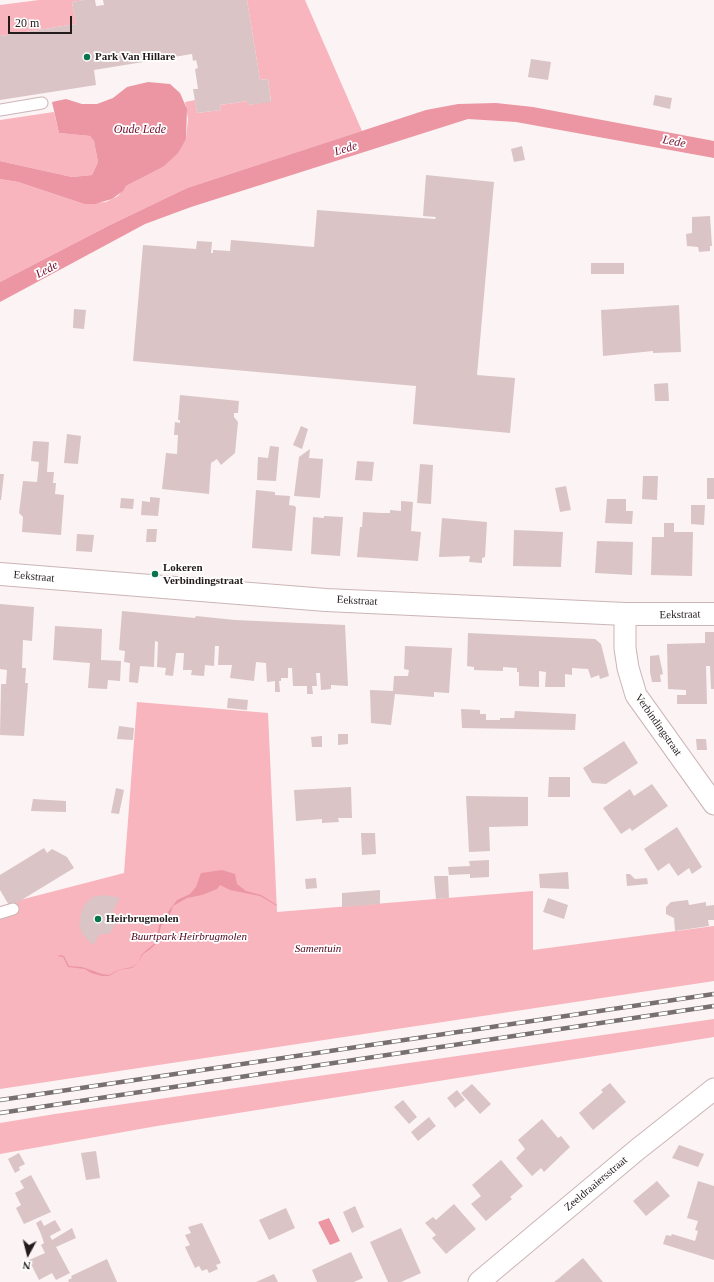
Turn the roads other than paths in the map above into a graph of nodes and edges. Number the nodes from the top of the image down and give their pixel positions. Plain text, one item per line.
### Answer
1 (42, 103) dead end
2 (0, 110) edge
3 (0, 574) edge
4 (625, 614) junction
5 (714, 614) edge
6 (714, 804) edge
7 (13, 909) dead end
8 (0, 914) edge
9 (714, 1089) edge
10 (479, 1282) edge

1 - 2 lane
3 - 4 street, Eekstraat
4 - 5 street, Eekstraat
4 - 6 street, Verbindingstraat
7 - 8 lane
9 - 10 street, Zeeldraaiersstraat

